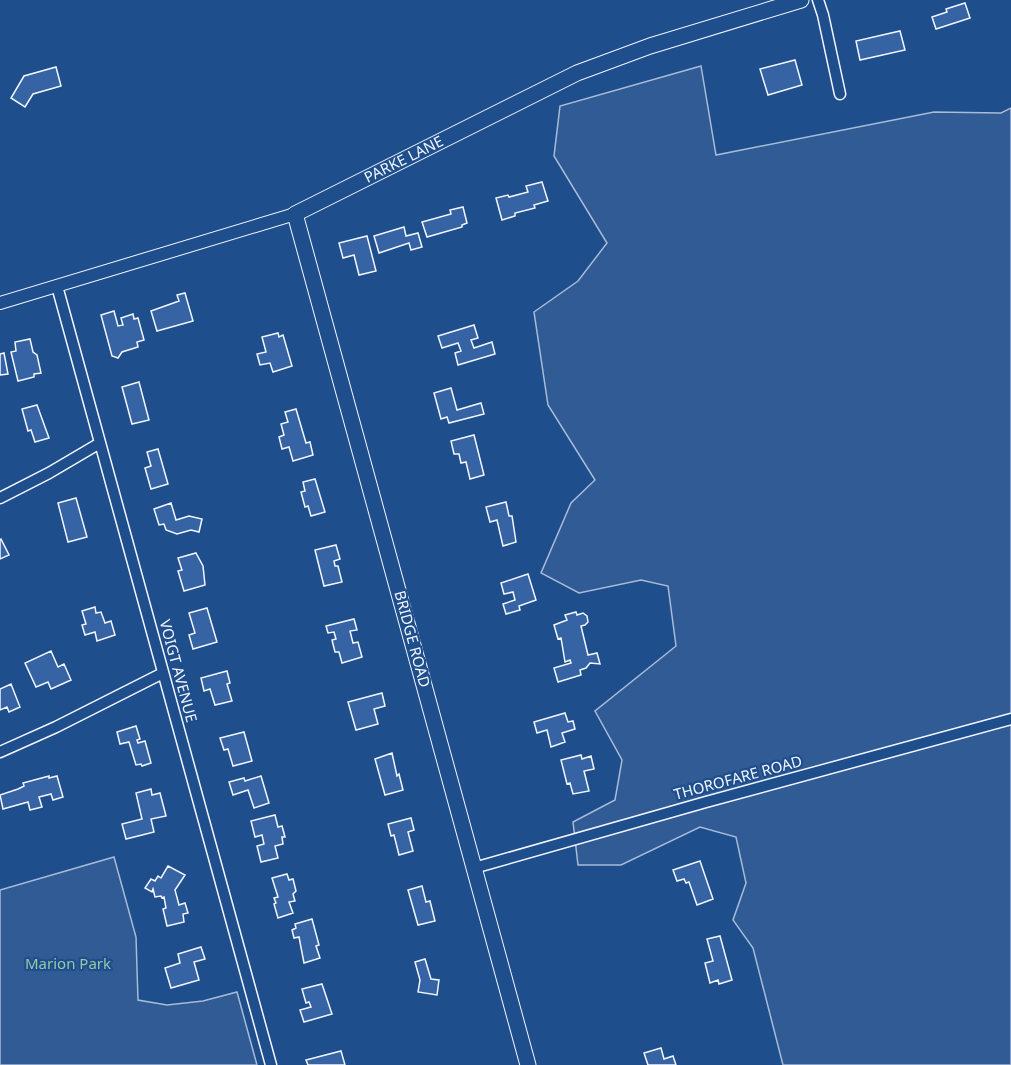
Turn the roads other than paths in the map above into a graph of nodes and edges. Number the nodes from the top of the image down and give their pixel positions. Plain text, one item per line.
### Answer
1 (801, 0) edge
2 (818, 0) edge
3 (840, 94) dead end
4 (295, 214) junction
5 (57, 286) junction
6 (0, 303) edge
7 (100, 443) junction
8 (0, 498) edge
9 (163, 673) junction
10 (1011, 719) edge
11 (0, 752) edge
12 (474, 868) junction
13 (271, 1065) edge
14 (528, 1065) edge

1 - 4 main road, PARKE LANE
2 - 3 street
4 - 5 street, PARKE LANE
4 - 12 main road, BRIDGE ROAD
5 - 6 street, PARKE LANE
5 - 7 street, VOIGT AVENUE
7 - 8 street
7 - 9 street, VOIGT AVENUE
9 - 11 street
9 - 13 street, VOIGT AVENUE
10 - 12 street, THOROFARE ROAD
12 - 14 main road, BRIDGE ROAD

